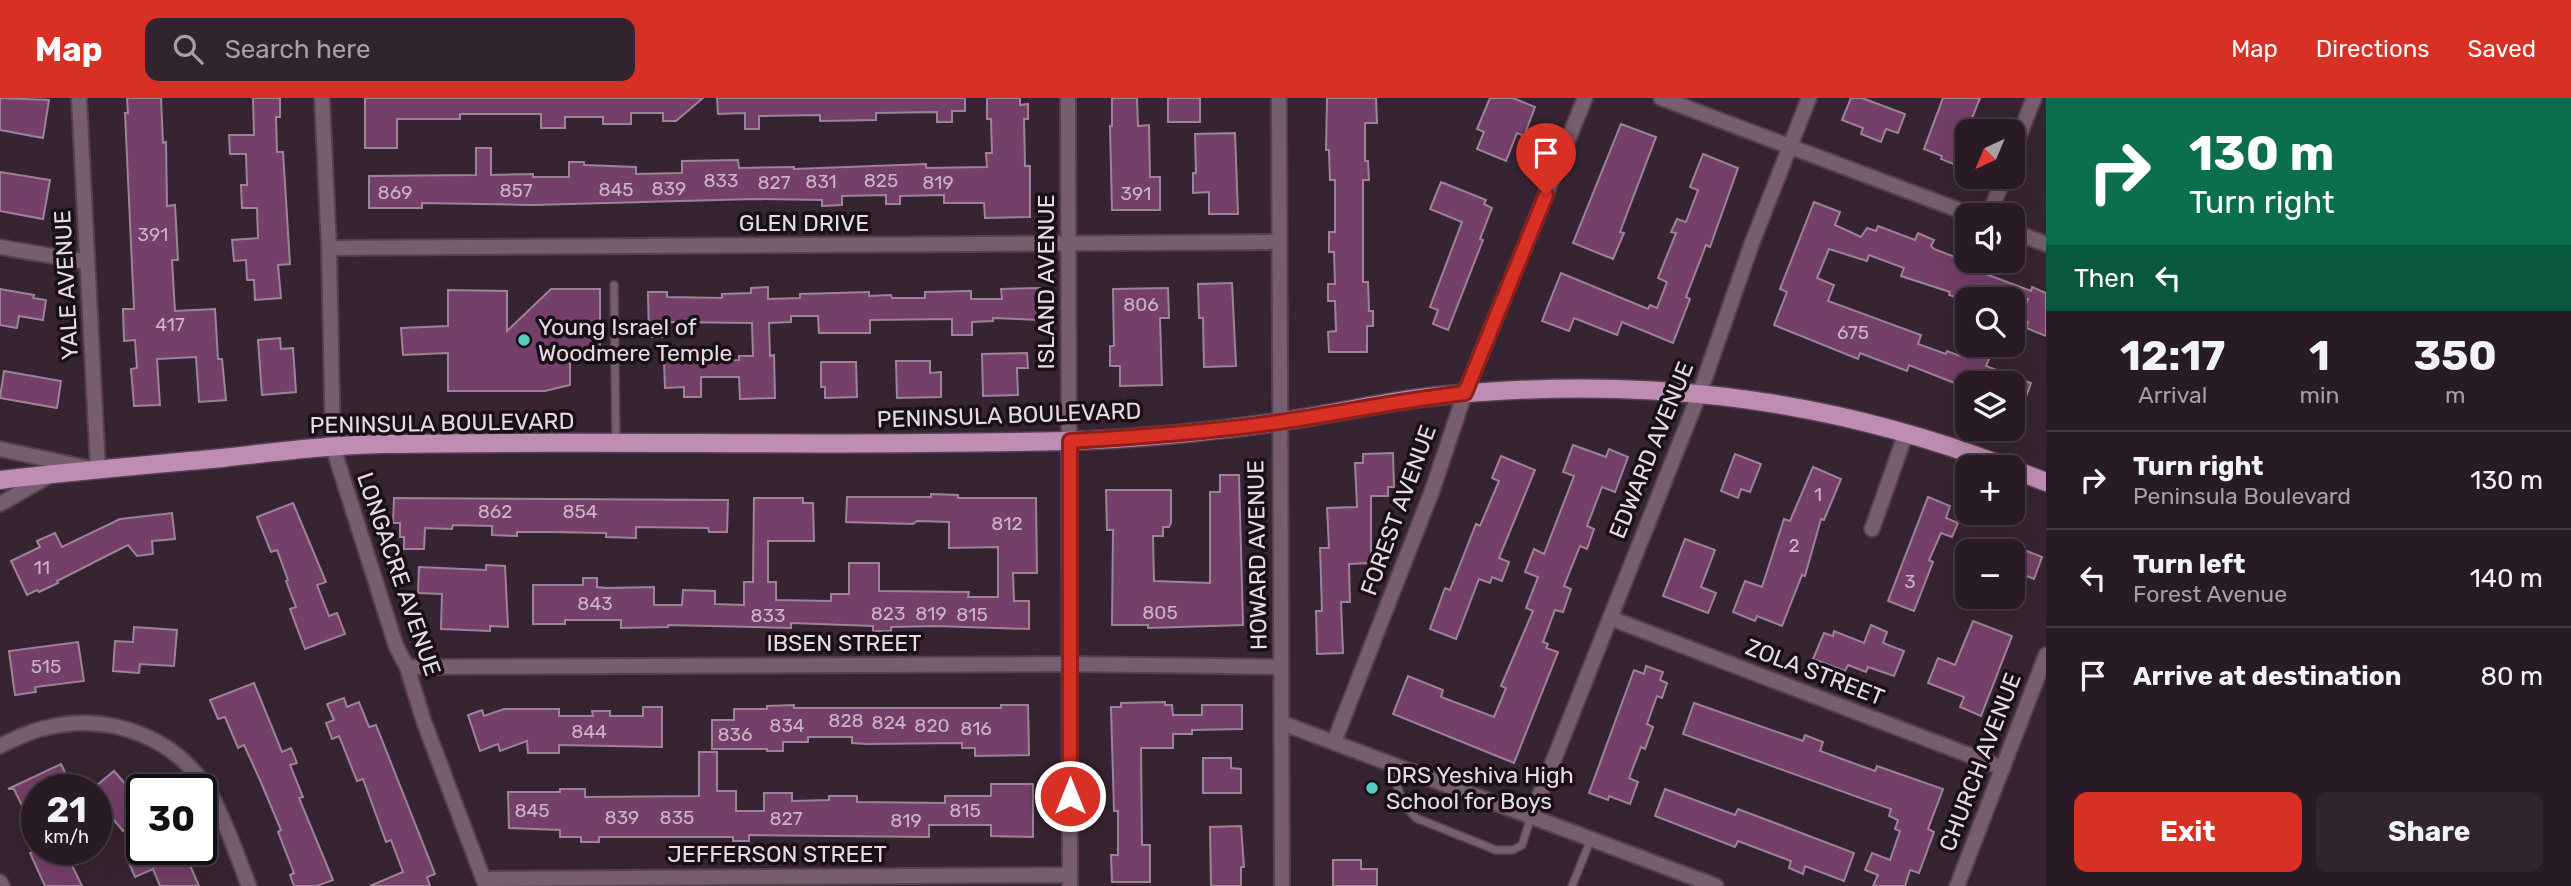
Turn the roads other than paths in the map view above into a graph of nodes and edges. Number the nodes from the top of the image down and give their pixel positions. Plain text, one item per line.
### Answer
1 (79, 98) edge
2 (322, 98) edge
3 (1068, 98) edge
4 (1279, 98) edge
5 (1585, 98) edge
6 (1661, 98) edge
7 (1809, 98) edge
8 (2034, 98) edge
9 (2025, 121) edge
10 (1791, 146) junction
11 (1955, 209) edge
12 (2025, 236) edge
13 (1279, 242) junction
14 (1069, 244) junction
15 (2046, 244) edge
16 (0, 247) edge
17 (329, 248) junction
18 (87, 262) junction
19 (614, 285) dead end
20 (1465, 393) junction
21 (1700, 393) junction
22 (1279, 422) junction
23 (1906, 433) junction
24 (1070, 441) junction
25 (616, 444) junction
26 (333, 447) junction
27 (0, 449) edge
28 (1976, 455) edge
29 (98, 470) junction
30 (52, 474) junction
31 (2025, 474) edge
32 (0, 480) edge
33 (2046, 482) edge
34 (0, 504) edge
35 (1872, 529) dead end
36 (1610, 618) junction
37 (2046, 655) edge
38 (1071, 664) junction
39 (407, 667) junction
40 (1282, 667) junction
41 (1282, 723) junction
42 (1334, 742) junction
43 (0, 746) edge
44 (1389, 763) junction
45 (2003, 768) junction
46 (1531, 817) junction
47 (1591, 839) junction
48 (1070, 881) edge
49 (485, 882) edge
50 (249, 886) edge
51 (1282, 886) edge
52 (1572, 886) edge
53 (1716, 886) edge
54 (1958, 886) edge

1 - 18 street, YALE AVENUE
2 - 17 street, LONGACRE AVENUE
3 - 14 street, ISLAND AVENUE
4 - 13 street, HOWARD AVENUE
5 - 20 street, FOREST AVENUE
6 - 10 street
7 - 10 street, EDWARD AVENUE
8 - 9 street
10 - 11 street
10 - 21 street, EDWARD AVENUE
12 - 15 street
13 - 14 street, GLEN DRIVE
13 - 22 street, HOWARD AVENUE
14 - 17 street, GLEN DRIVE
14 - 24 street, ISLAND AVENUE
16 - 18 street
17 - 26 street, LONGACRE AVENUE
18 - 29 street, YALE AVENUE
19 - 25 lane
20 - 21 main road, PENINSULA BOULEVARD
20 - 22 main road, PENINSULA BOULEVARD
20 - 42 street, FOREST AVENUE
21 - 23 main road, PENINSULA BOULEVARD
21 - 36 street, EDWARD AVENUE
22 - 24 main road, PENINSULA BOULEVARD
22 - 40 street, HOWARD AVENUE
23 - 28 main road, PENINSULA BOULEVARD
23 - 35 street
24 - 25 main road, PENINSULA BOULEVARD
24 - 38 street, ISLAND AVENUE
25 - 26 main road, PENINSULA BOULEVARD
26 - 29 main road, PENINSULA BOULEVARD
26 - 39 street, LONGACRE AVENUE
27 - 29 street
29 - 30 main road, PENINSULA BOULEVARD
30 - 32 main road, PENINSULA BOULEVARD
30 - 34 street
31 - 33 main road
36 - 45 street, ZOLA STREET
36 - 46 street, EDWARD AVENUE
37 - 45 street, CHURCH AVENUE
38 - 39 street, IBSEN STREET
38 - 40 street, IBSEN STREET
38 - 48 street, ISLAND AVENUE
39 - 49 street, LONGACRE AVENUE
40 - 41 street, HOWARD AVENUE
41 - 42 street
41 - 51 street, HOWARD AVENUE
42 - 44 street
43 - 50 street
44 - 46 street
44 - 46 lane
45 - 54 street, CHURCH AVENUE
46 - 47 street
47 - 52 lane
47 - 53 street
48 - 49 street, JEFFERSON STREET

